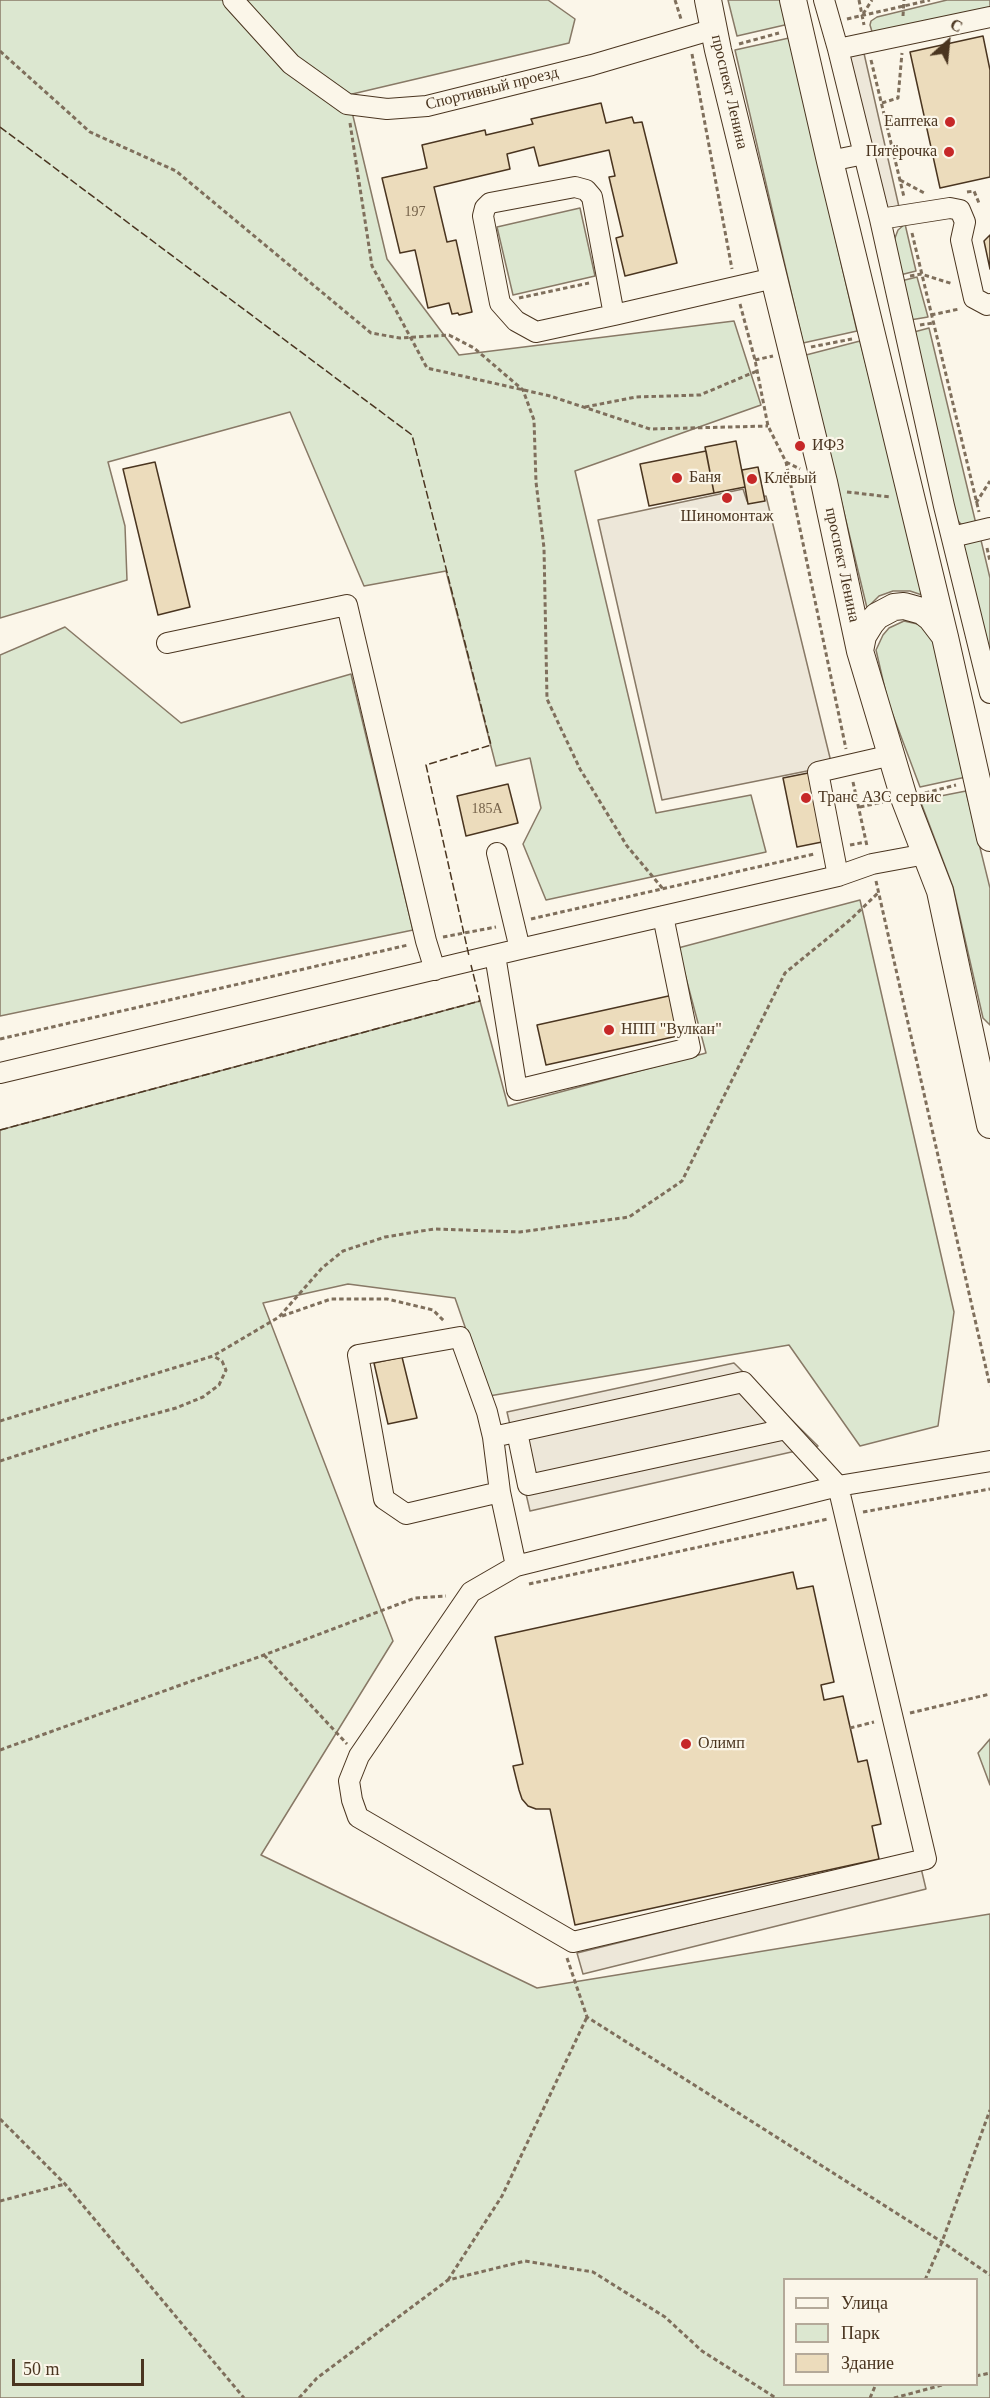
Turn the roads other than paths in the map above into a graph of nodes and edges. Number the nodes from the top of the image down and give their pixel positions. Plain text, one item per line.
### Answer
1 (233, 0) edge
2 (708, 0) edge
3 (793, 0) edge
4 (824, 0) edge
5 (990, 17) edge
6 (714, 29) junction
7 (838, 49) junction
8 (864, 154) junction
9 (830, 161) junction
10 (880, 219) junction
11 (774, 278) junction
12 (978, 296) edge
13 (614, 315) junction
14 (986, 529) edge
15 (952, 537) junction
16 (945, 637) junction
17 (167, 643) dead end
18 (860, 651) junction
19 (990, 693) edge
20 (892, 755) junction
21 (990, 838) edge
22 (498, 853) dead end
23 (926, 854) junction
24 (838, 876) junction
25 (663, 916) junction
26 (520, 949) junction
27 (495, 955) junction
28 (435, 970) junction
29 (968, 1027) junction
30 (990, 1042) edge
31 (0, 1073) edge
32 (990, 1125) edge
33 (786, 1429) junction
34 (517, 1432) junction
35 (493, 1437) junction
36 (990, 1461) edge
37 (838, 1486) junction
38 (500, 1492) junction
39 (518, 1576) junction

1 - 6 street, Спортивный проезд
2 - 6 main road, проспект Ленина
3 - 9 main road
4 - 7 street
5 - 7 street
6 - 11 main road, проспект Ленина
7 - 8 street
8 - 9 street
8 - 10 street
9 - 16 main road
10 - 12 street
10 - 15 street
11 - 13 street
11 - 18 main road, проспект Ленина
13 - 13 street
14 - 15 street
15 - 19 street
16 - 18 main road
16 - 21 main road
17 - 28 street
18 - 20 main road, проспект Ленина
20 - 23 main road, проспект Ленина
20 - 24 street
22 - 26 street
23 - 24 street
23 - 29 main road, проспект Ленина
24 - 25 street
25 - 26 street
25 - 27 street
26 - 27 street
27 - 28 street
28 - 31 street
29 - 30 main road
29 - 32 main road, проспект Ленина
33 - 34 street
33 - 34 street
33 - 37 street
34 - 35 street
35 - 38 street
35 - 38 street
36 - 37 street
37 - 39 street
37 - 39 street
38 - 39 street

